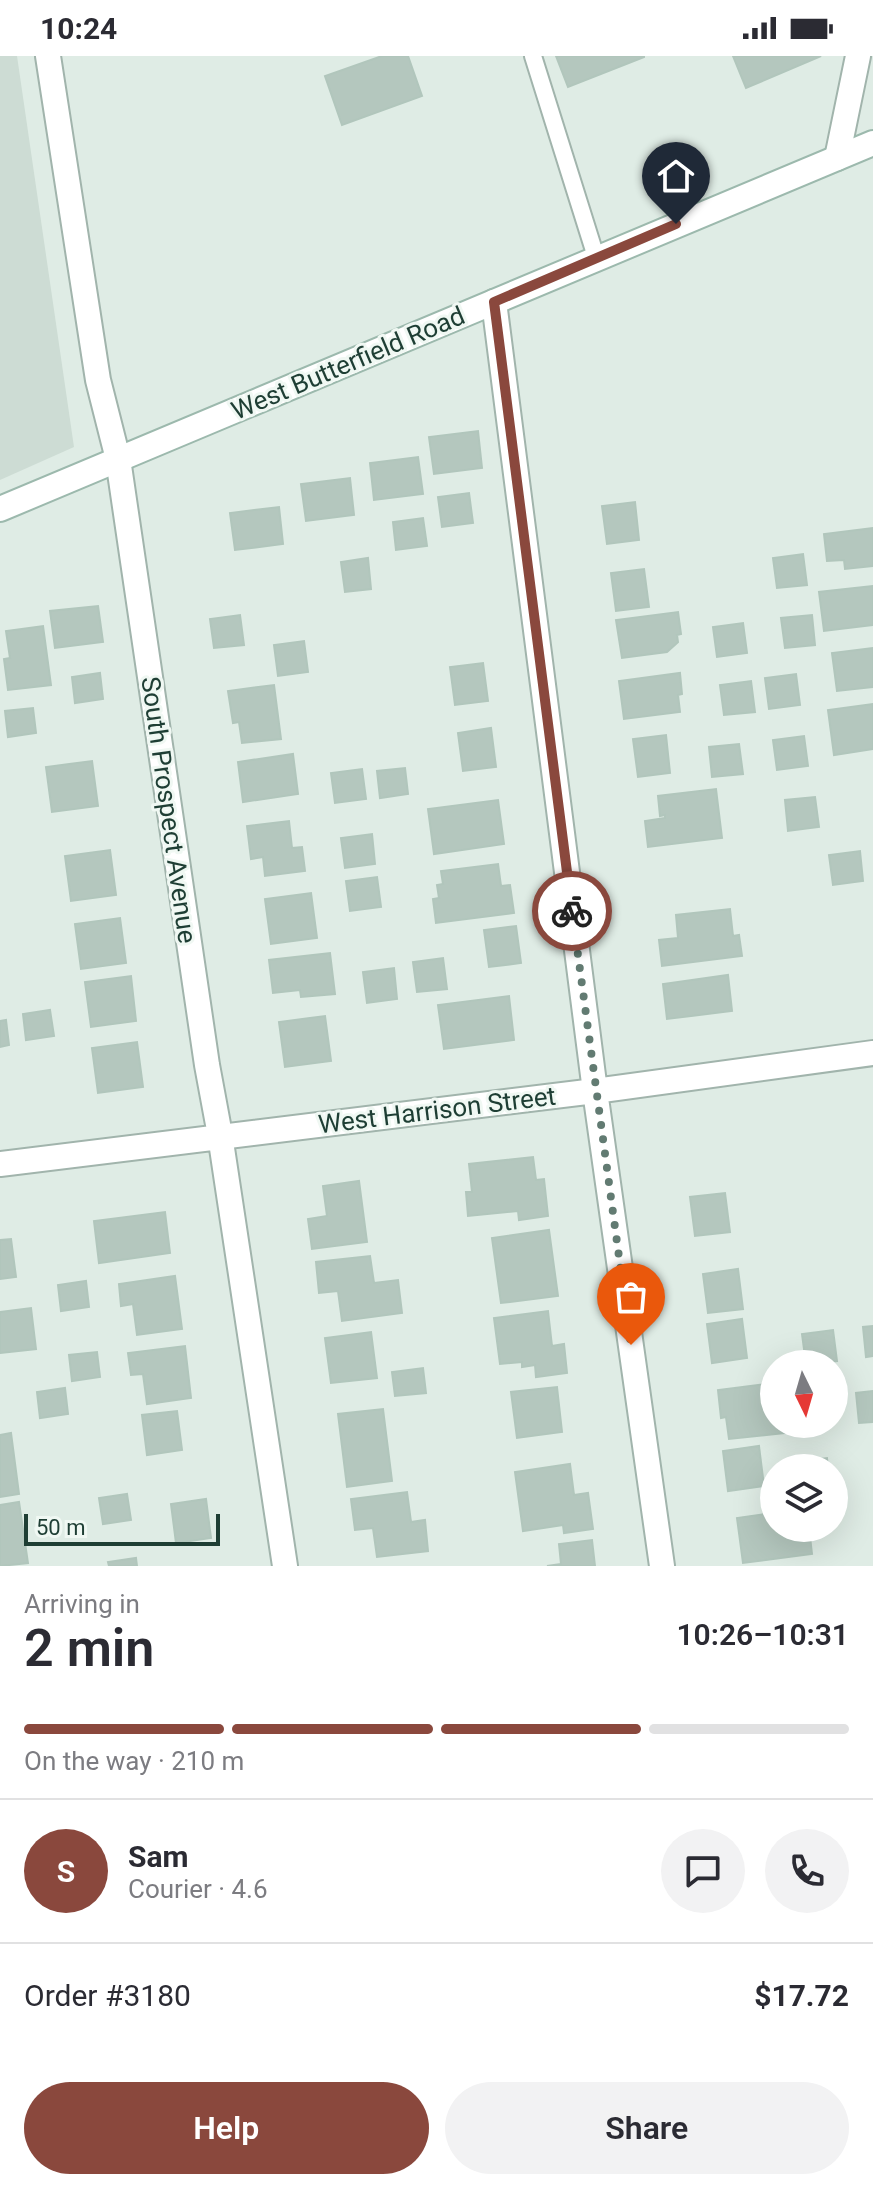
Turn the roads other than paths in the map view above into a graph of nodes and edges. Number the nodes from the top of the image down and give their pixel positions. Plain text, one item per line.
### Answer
1 (48, 56) edge
2 (533, 56) edge
3 (858, 56) edge
4 (873, 143) edge
5 (837, 158) junction
6 (596, 257) junction
7 (494, 302) junction
8 (118, 459) junction
9 (0, 509) edge
10 (873, 1053) edge
11 (595, 1091) junction
12 (220, 1135) junction
13 (0, 1164) edge
14 (285, 1566) edge
15 (662, 1566) edge

1 - 8 street, South Prospect Avenue
2 - 6 lane
3 - 5 street
4 - 5 street, West Butterfield Road
5 - 6 street, West Butterfield Road
6 - 7 street, West Butterfield Road
7 - 8 street, West Butterfield Road
7 - 11 street
8 - 9 street, West Butterfield Road
8 - 12 street, South Prospect Avenue
10 - 11 street, West Harrison Street
11 - 12 street, West Harrison Street
11 - 15 street
12 - 13 street, West Harrison Street
12 - 14 street, South Prospect Avenue

